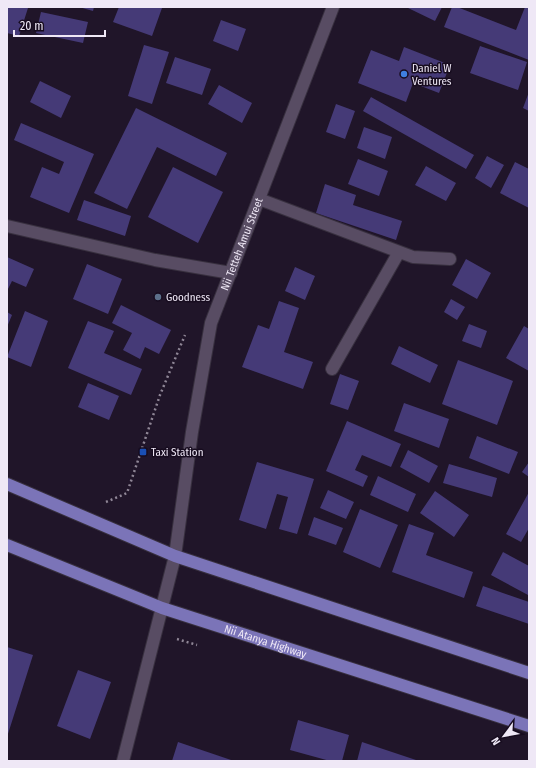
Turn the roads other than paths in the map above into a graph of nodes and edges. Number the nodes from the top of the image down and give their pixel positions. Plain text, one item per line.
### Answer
1 (332, 7) edge
2 (259, 199) junction
3 (7, 226) edge
4 (399, 252) junction
5 (450, 259) dead end
6 (231, 273) junction
7 (332, 369) dead end
8 (7, 484) edge
9 (7, 545) edge
10 (175, 556) junction
11 (162, 608) junction
12 (529, 674) edge
13 (529, 726) edge
14 (123, 761) edge

1 - 2 main road, Nii Tetteh Amui Street
2 - 4 main road
2 - 6 main road, Nii Tetteh Amui Street
3 - 6 main road
4 - 5 main road
4 - 7 main road
6 - 10 main road, Nii Tetteh Amui Street
8 - 10 main road
9 - 11 main road, Nii Atanya Highway
10 - 11 main road, Nii Tetteh Amui Street
10 - 12 main road
11 - 13 main road, Nii Atanya Highway
11 - 14 main road, Nii Tetteh Amui Street

